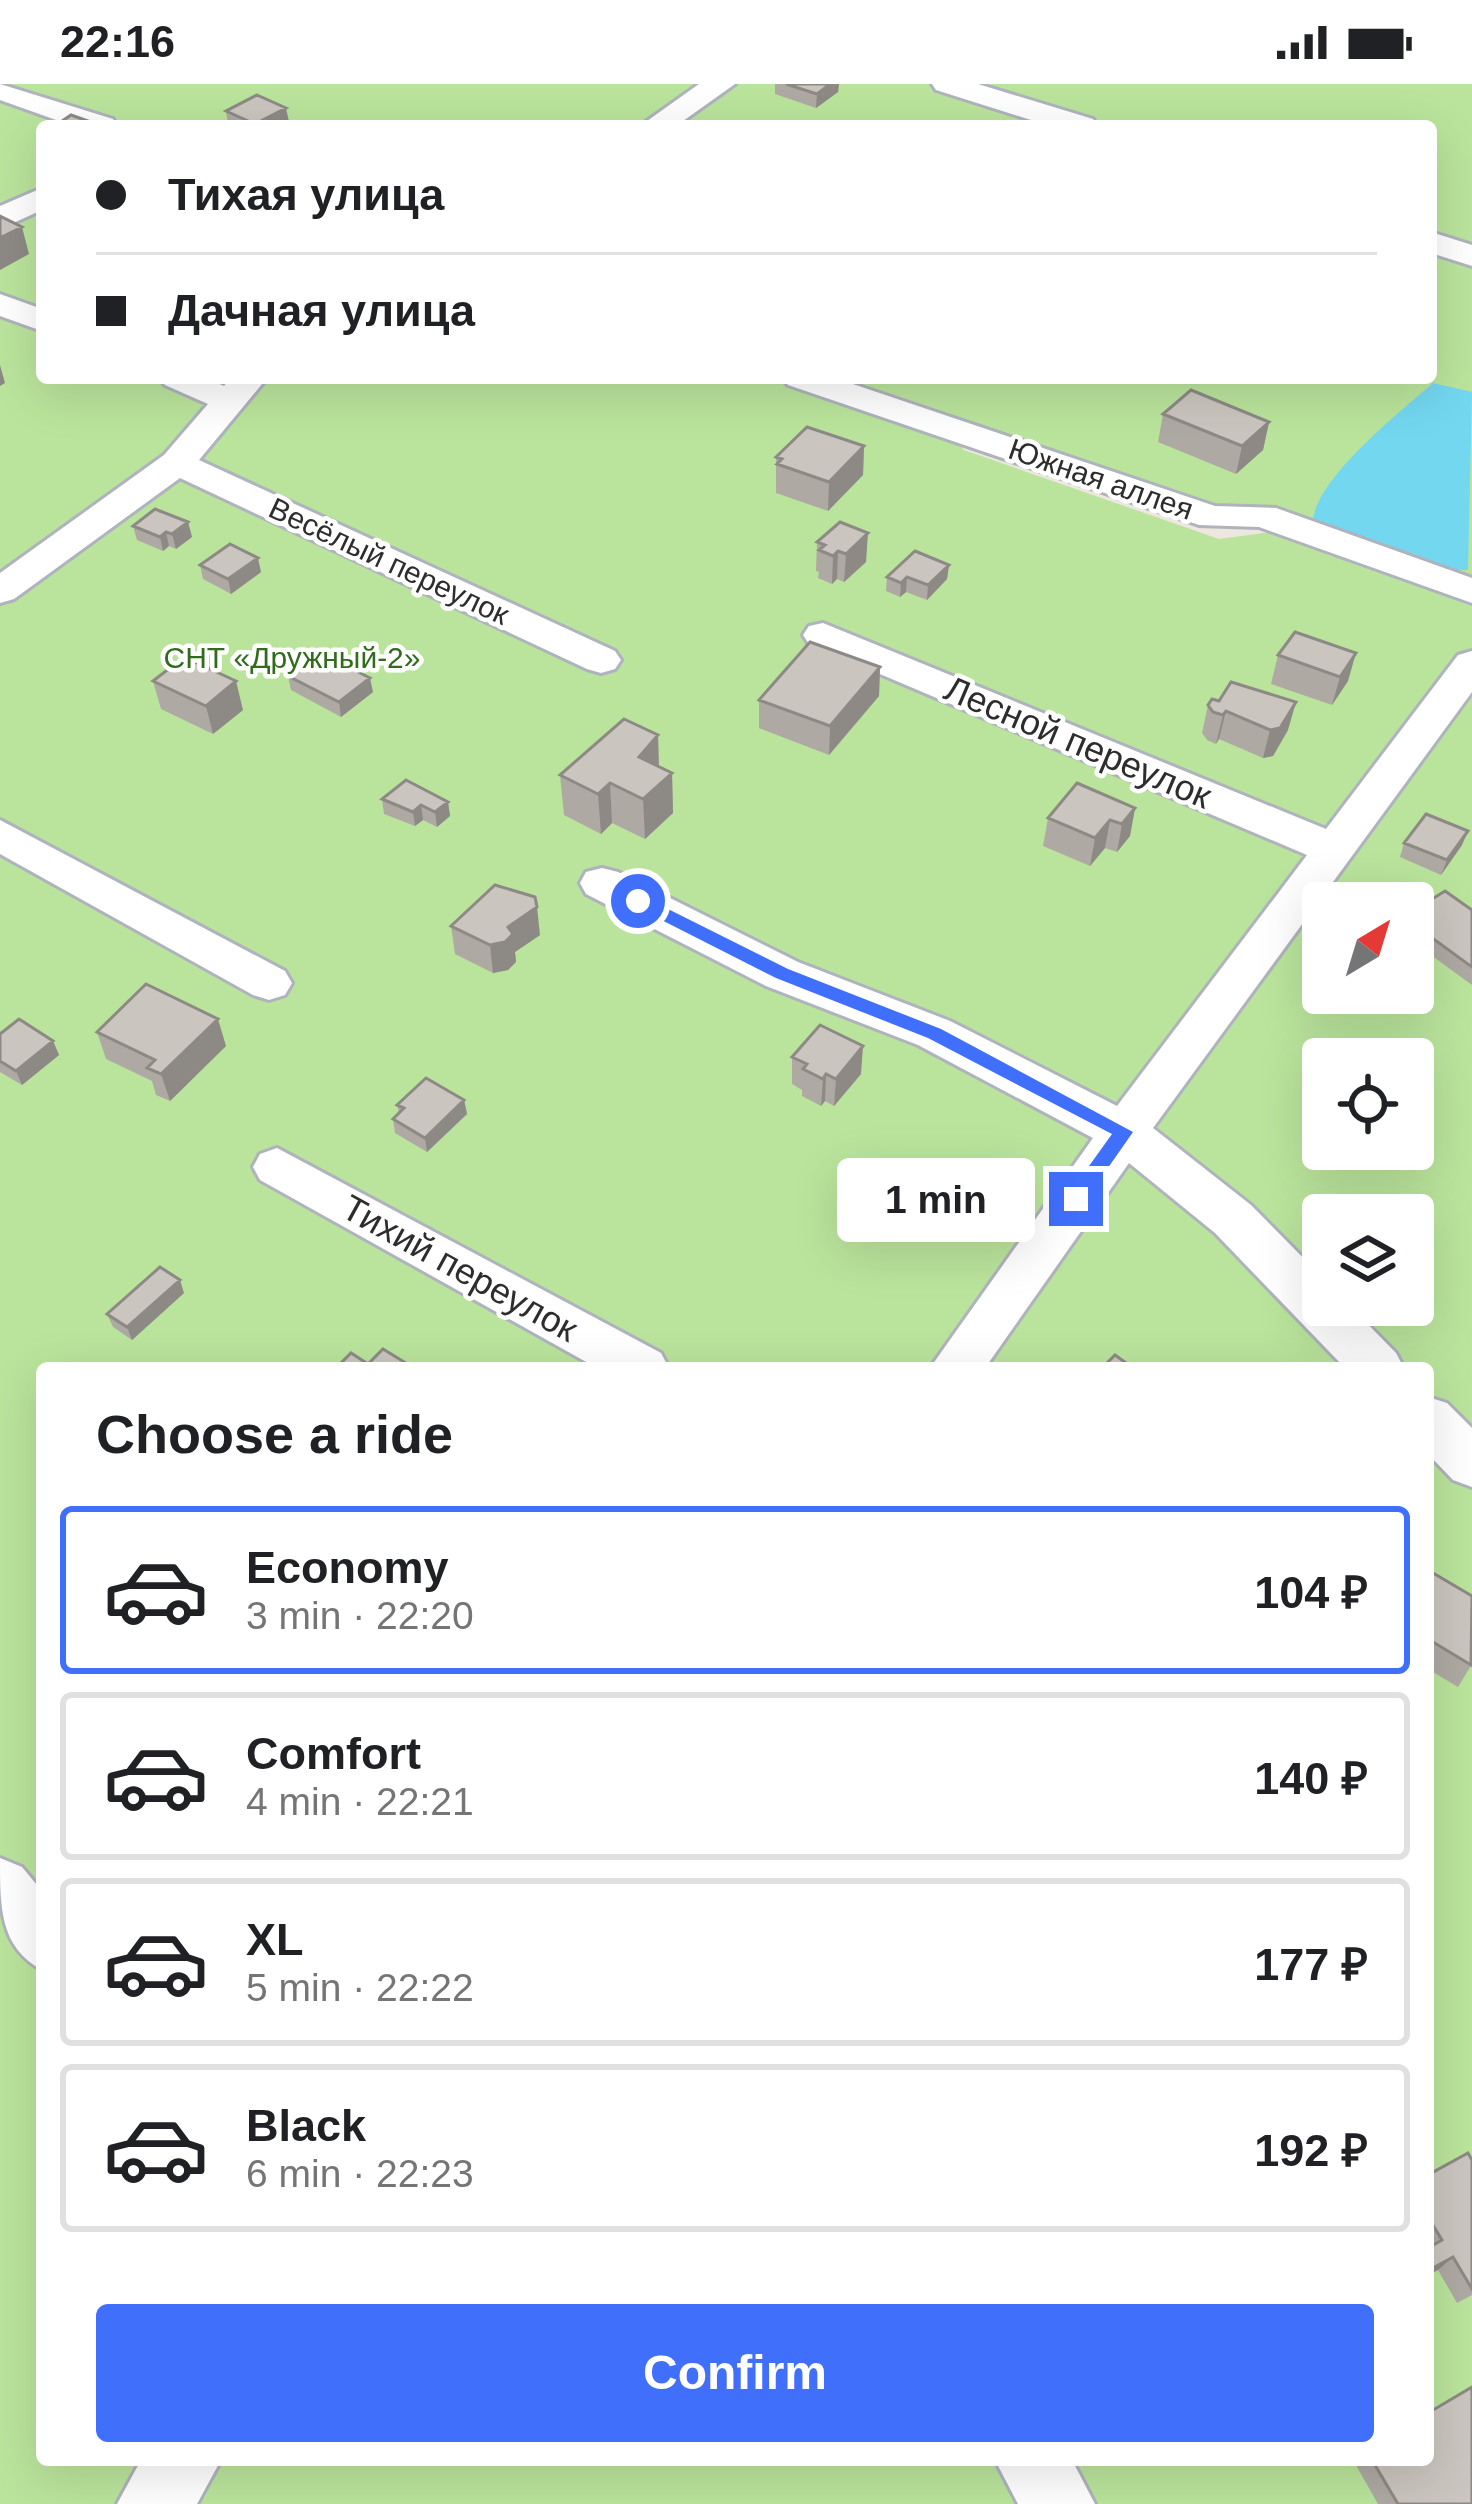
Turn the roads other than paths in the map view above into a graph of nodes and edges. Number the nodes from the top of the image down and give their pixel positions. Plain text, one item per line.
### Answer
1 (720, 84) edge
2 (947, 84) edge
3 (0, 90) edge
4 (85, 120) edge
5 (664, 120) edge
6 (1063, 120) edge
7 (36, 201) edge
8 (0, 219) edge
9 (1437, 244) edge
10 (1472, 256) edge
11 (0, 304) edge
12 (36, 319) edge
13 (818, 384) edge
14 (238, 389) edge
15 (177, 463) junction
16 (0, 591) edge
17 (1472, 591) edge
18 (823, 635) dead end
19 (601, 659) dead end
20 (1472, 666) edge
21 (0, 836) edge
22 (1333, 849) junction
23 (602, 883) dead end
24 (269, 983) dead end
25 (1124, 1132) junction
26 (277, 1167) dead end
27 (632, 1362) edge
28 (960, 1362) edge
29 (1372, 1362) edge
30 (1434, 1425) edge
31 (1472, 1464) edge
32 (0, 1888) edge
33 (36, 1932) edge
34 (181, 2466) edge
35 (1035, 2466) edge
36 (153, 2504) edge
37 (1059, 2504) edge

1 - 5 street
2 - 6 street
3 - 4 street
7 - 8 street
9 - 10 street
11 - 12 street
13 - 17 street, Южная аллея
14 - 15 street
15 - 16 street
15 - 19 street, Весёлый переулок
18 - 22 street, Лесной переулок
20 - 22 street
21 - 24 street
22 - 25 street
23 - 25 street
25 - 28 street
25 - 29 street
26 - 27 street, Тихий переулок
30 - 31 street
32 - 33 street
34 - 36 street
35 - 37 street

